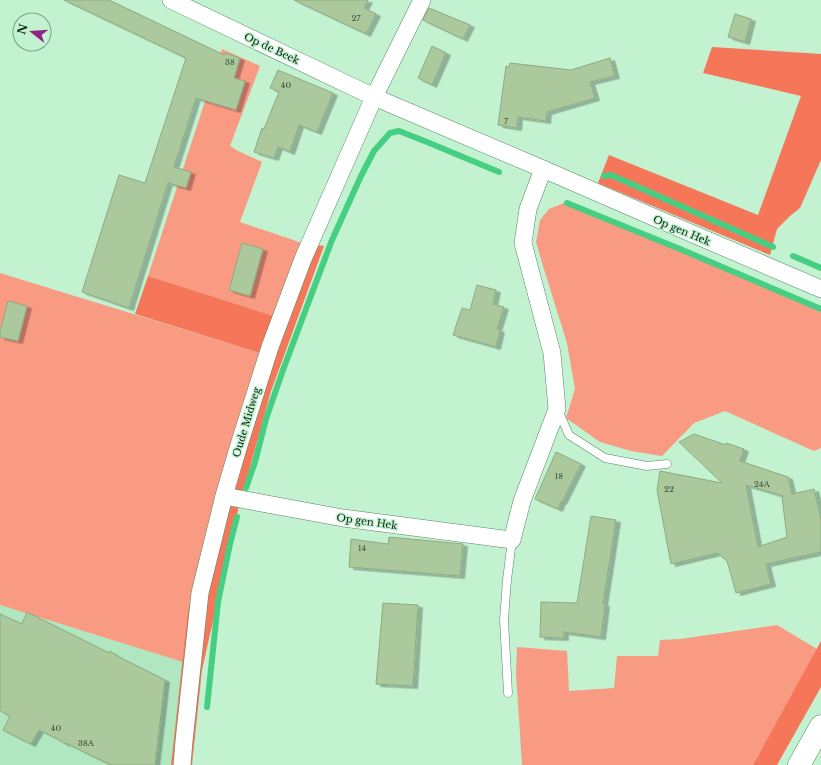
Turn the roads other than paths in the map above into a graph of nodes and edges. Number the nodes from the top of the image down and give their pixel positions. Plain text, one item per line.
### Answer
1 (171, 0) edge
2 (422, 0) edge
3 (374, 97) junction
4 (543, 169) junction
5 (821, 289) edge
6 (558, 409) junction
7 (667, 464) dead end
8 (224, 496) junction
9 (512, 540) junction
10 (508, 693) dead end
11 (821, 726) edge
12 (182, 765) edge
13 (799, 765) edge

1 - 3 street, Op de Beek
2 - 3 street, Oude Midweg
3 - 4 street, Op gen Hek
3 - 8 street, Oude Midweg
4 - 5 street, Op gen Hek
4 - 6 street
6 - 7 lane
6 - 9 street
8 - 9 street, Op gen Hek
8 - 12 street, Oude Midweg
9 - 10 lane
11 - 13 highway

